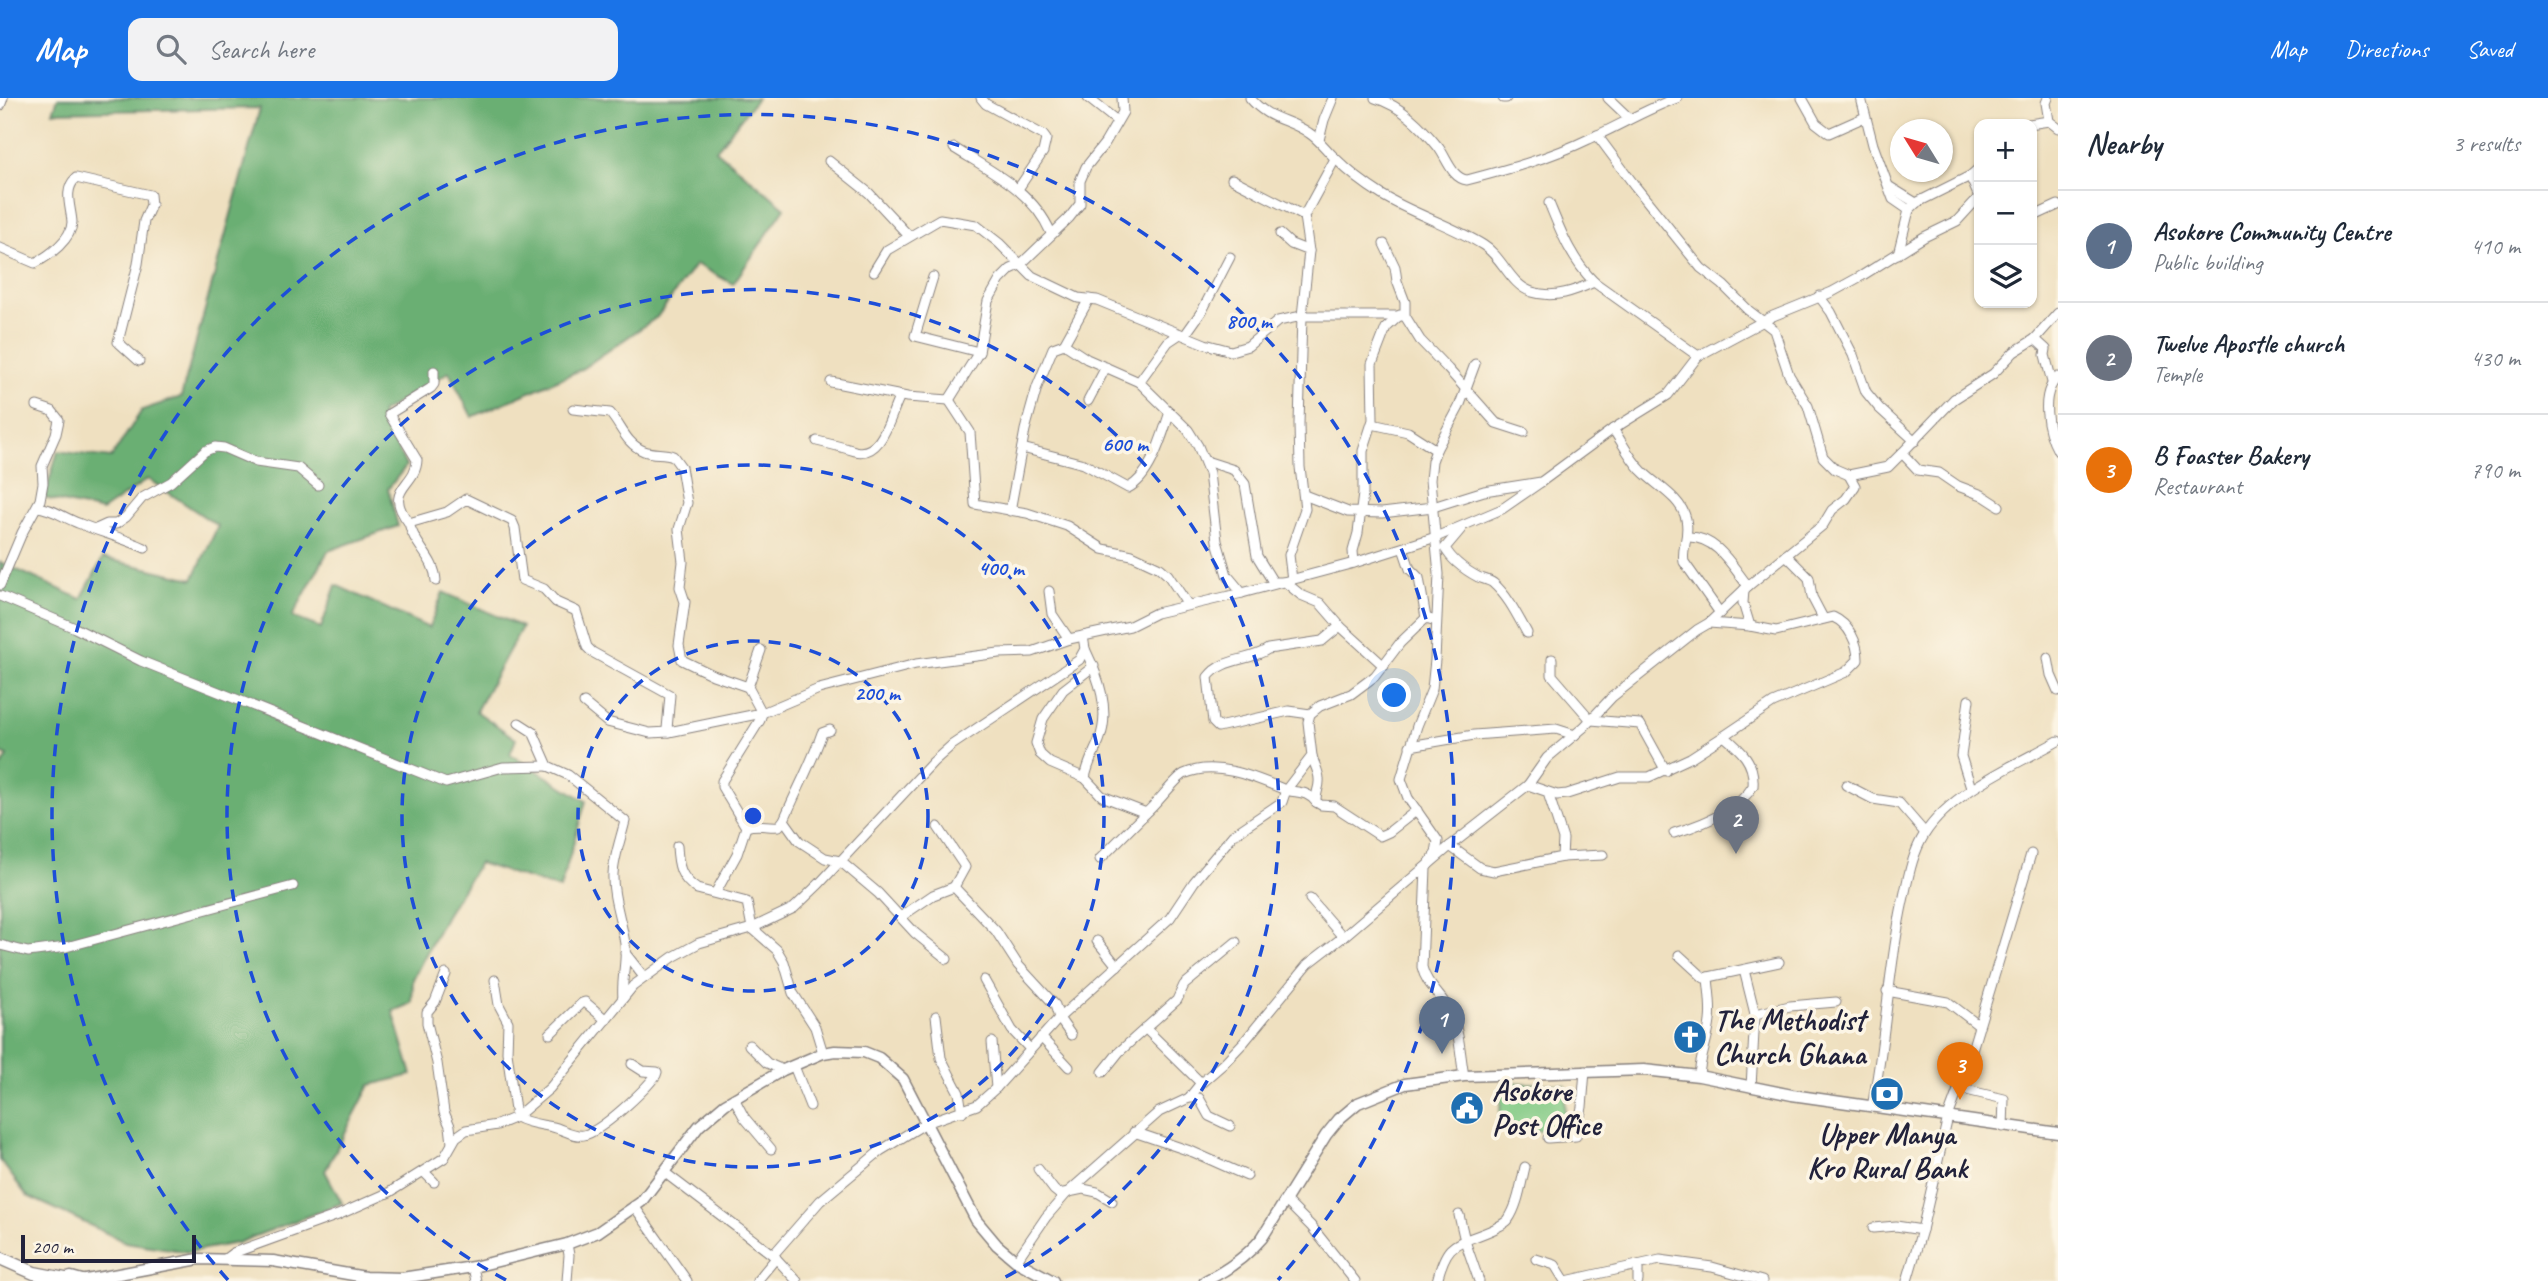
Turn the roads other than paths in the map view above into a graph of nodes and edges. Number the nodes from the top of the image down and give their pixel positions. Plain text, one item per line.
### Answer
1 (3, 98) edge
2 (981, 98) edge
3 (1088, 98) edge
4 (1122, 98) edge
5 (1250, 98) edge
6 (1333, 98) edge
7 (1375, 98) edge
8 (1608, 98) edge
9 (1677, 98) edge
10 (1802, 98) edge
11 (1861, 98) edge
12 (2048, 98) edge
13 (0, 106) edge
14 (1865, 117) junction
15 (1629, 118) junction
16 (1117, 121) junction
17 (2049, 121) junction
18 (2037, 123) edge
19 (2058, 128) edge
20 (1597, 135) junction
21 (1320, 140) junction
22 (954, 148) dead end
23 (1335, 159) junction
24 (829, 161) dead end
25 (1974, 173) edge
26 (1970, 176) junction
27 (1232, 179) dead end
28 (1974, 185) edge
29 (1018, 189) junction
30 (1974, 202) edge
31 (1549, 203) dead end
32 (2058, 205) edge
33 (1913, 206) junction
34 (2037, 215) edge
35 (1304, 216) junction
36 (1051, 233) junction
37 (1280, 234) dead end
38 (909, 236) junction
39 (1384, 244) dead end
40 (0, 248) edge
41 (1309, 251) junction
42 (1898, 254) junction
43 (1230, 257) dead end
44 (1020, 265) junction
45 (874, 271) dead end
46 (933, 277) dead end
47 (1594, 282) junction
48 (1819, 296) junction
49 (1089, 299) junction
50 (2058, 313) edge
51 (1402, 315) junction
52 (1302, 316) junction
53 (1764, 321) junction
54 (1182, 334) junction
55 (2035, 339) junction
56 (1064, 344) junction
57 (979, 352) junction
58 (1698, 356) junction
59 (139, 361) dead end
60 (1475, 364) dead end
61 (1106, 367) junction
62 (433, 371) dead end
63 (2055, 379) edge
64 (831, 382) dead end
65 (1139, 382) junction
66 (1466, 389) junction
67 (900, 396) junction
68 (949, 400) junction
69 (1088, 401) dead end
70 (37, 406) dead end
71 (573, 409) dead end
72 (1170, 412) junction
73 (1372, 424) junction
74 (1613, 429) junction
75 (1524, 432) dead end
76 (817, 441) dead end
77 (1915, 441) junction
78 (1022, 448) junction
79 (1436, 450) junction
80 (2058, 451) edge
81 (1902, 453) junction
82 (1206, 461) junction
83 (1849, 475) junction
84 (1541, 482) junction
85 (318, 485) dead end
86 (1304, 495) junction
87 (1999, 506) dead end
88 (1433, 507) junction
89 (37, 508) junction
90 (1010, 511) junction
91 (1361, 512) junction
92 (409, 523) junction
93 (1465, 525) junction
94 (96, 529) junction
95 (1436, 537) junction
96 (1689, 537) junction
97 (145, 548) dead end
98 (1403, 548) junction
99 (1786, 555) junction
100 (1354, 563) junction
101 (436, 581) dead end
102 (1288, 581) junction
103 (0, 585) edge
104 (1746, 588) junction
105 (1049, 591) dead end
106 (1242, 593) junction
107 (0, 596) edge
108 (1188, 605) junction
109 (1720, 613) junction
110 (1823, 618) junction
111 (1431, 620) junction
112 (1709, 623) junction
113 (1340, 626) junction
114 (1749, 626) junction
115 (1527, 633) dead end
116 (1083, 636) junction
117 (1069, 639) junction
118 (1086, 649) junction
119 (761, 650) dead end
120 (2048, 658) dead end
121 (1552, 659) dead end
122 (1094, 666) junction
123 (1384, 666) junction
124 (748, 687) junction
125 (2058, 691) edge
126 (1969, 700) dead end
127 (584, 704) dead end
128 (761, 713) junction
129 (1310, 713) junction
130 (1591, 719) junction
131 (519, 723) dead end
132 (830, 730) dead end
133 (669, 732) junction
134 (1575, 735) junction
135 (1724, 736) junction
136 (2058, 741) edge
137 (1410, 746) junction
138 (1312, 756) junction
139 (548, 766) junction
140 (1666, 771) junction
141 (1085, 778) junction
142 (1528, 785) junction
143 (1846, 785) dead end
144 (1971, 788) junction
145 (1286, 790) junction
146 (1548, 793) junction
147 (1316, 802) junction
148 (1417, 810) junction
149 (1146, 813) junction
150 (784, 820) junction
151 (746, 827) junction
152 (938, 827) dead end
153 (1674, 833) dead end
154 (1925, 833) junction
155 (677, 846) dead end
156 (1450, 846) junction
157 (2031, 854) dead end
158 (1603, 855) dead end
159 (1562, 857) junction
160 (1100, 859) dead end
161 (840, 861) junction
162 (1426, 868) junction
163 (293, 886) dead end
164 (954, 887) junction
165 (716, 892) junction
166 (1310, 899) dead end
167 (902, 916) junction
168 (752, 928) junction
169 (1343, 937) junction
170 (1097, 941) dead end
171 (1236, 942) dead end
172 (0, 945) edge
173 (625, 953) junction
174 (1679, 955) dead end
175 (947, 959) dead end
176 (1779, 962) dead end
177 (1117, 966) junction
178 (1744, 970) junction
179 (446, 974) dead end
180 (644, 977) junction
181 (1708, 977) junction
182 (495, 980) dead end
183 (984, 980) dead end
184 (1887, 991) junction
185 (623, 998) junction
186 (1836, 1002) dead end
187 (1755, 1014) junction
188 (936, 1016) dead end
189 (1059, 1018) junction
190 (606, 1020) junction
191 (1978, 1025) junction
192 (1146, 1028) junction
193 (550, 1034) dead end
194 (1072, 1035) dead end
195 (1041, 1037) junction
196 (992, 1042) dead end
197 (749, 1045) dead end
198 (1030, 1049) junction
199 (822, 1053) junction
200 (632, 1064) dead end
201 (1069, 1067) dead end
202 (788, 1068) junction
203 (1585, 1071) junction
204 (1103, 1072) dead end
205 (1464, 1076) junction
206 (1699, 1076) junction
207 (1201, 1083) junction
208 (1751, 1087) junction
209 (996, 1088) junction
210 (1958, 1088) junction
211 (734, 1098) junction
212 (1189, 1098) junction
213 (810, 1106) dead end
214 (1872, 1107) junction
215 (962, 1112) junction
216 (516, 1117) junction
217 (1948, 1117) junction
218 (926, 1123) junction
219 (1230, 1126) dead end
220 (2003, 1127) junction
221 (1134, 1132) junction
222 (2058, 1133) edge
223 (1548, 1138) dead end
224 (452, 1143) junction
225 (771, 1149) dead end
226 (1525, 1167) dead end
227 (1038, 1168) dead end
228 (424, 1172) junction
229 (664, 1172) junction
230 (1247, 1176) dead end
231 (433, 1182) dead end
232 (1066, 1194) junction
233 (1286, 1200) junction
234 (1112, 1201) dead end
235 (634, 1206) junction
236 (1460, 1215) dead end
237 (1873, 1228) dead end
238 (1922, 1230) junction
239 (1465, 1241) junction
240 (568, 1244) junction
241 (774, 1257) junction
242 (0, 1258) edge
243 (225, 1259) junction
244 (1536, 1259) dead end
245 (1016, 1261) junction
246 (1638, 1265) junction
247 (473, 1267) junction
248 (132, 1272) junction
249 (38, 1277) edge
250 (64, 1280) edge
251 (81, 1281) edge
252 (120, 1281) edge
253 (476, 1281) edge
254 (567, 1281) edge
255 (687, 1281) edge
256 (757, 1281) edge
257 (797, 1281) edge
258 (1053, 1281) edge
259 (1205, 1281) edge
260 (1355, 1281) edge
261 (1437, 1281) edge
262 (1479, 1281) edge
263 (1565, 1281) edge
264 (1638, 1281) edge
265 (1762, 1281) edge
266 (1908, 1281) edge

1 - 13 street
2 - 29 street
3 - 16 street
4 - 16 street
5 - 21 street
6 - 21 street
7 - 20 street
8 - 15 street
9 - 15 street
10 - 14 street
11 - 14 street
12 - 17 street
14 - 33 street
15 - 20 street
16 - 36 street
17 - 18 street
17 - 19 street
20 - 53 street
21 - 23 street
22 - 29 street
23 - 35 street
23 - 47 street
24 - 38 street
25 - 26 street
26 - 28 street
26 - 33 street
27 - 35 street
29 - 36 street
30 - 42 street
31 - 47 street
32 - 34 street
33 - 42 street
35 - 41 street
36 - 44 street
37 - 41 street
38 - 44 street
38 - 45 street
39 - 51 street
40 - 59 street
41 - 52 street
42 - 48 street
43 - 54 street
44 - 49 street
44 - 57 street
46 - 57 street
47 - 58 street
48 - 53 street
48 - 77 street
49 - 54 street
49 - 56 street
50 - 55 street
51 - 52 street
51 - 66 street
51 - 73 street
52 - 54 street
52 - 86 street
53 - 58 street
53 - 83 street
54 - 65 street
55 - 63 street
55 - 77 street
56 - 61 street
56 - 78 street
57 - 68 street
58 - 74 street
60 - 66 street
61 - 65 street
61 - 69 street
62 - 92 street
63 - 80 street
64 - 67 street
65 - 72 street
66 - 75 street
66 - 79 street
67 - 68 street
67 - 76 street
68 - 90 street
70 - 89 street
71 - 124 street
72 - 78 street
72 - 82 street
73 - 79 street
73 - 91 street
74 - 84 street
74 - 96 street
77 - 81 street
78 - 90 street
79 - 88 street
81 - 83 street
81 - 87 street
82 - 102 street
82 - 106 street
83 - 99 street
84 - 88 street
84 - 93 street
85 - 94 street
86 - 91 street
86 - 102 street
88 - 91 street
88 - 95 street
89 - 94 street
89 - 103 street
90 - 108 street
91 - 100 street
92 - 101 street
92 - 133 street
93 - 95 street
93 - 115 street
94 - 97 street
95 - 98 street
95 - 111 street
96 - 104 street
96 - 109 street
98 - 100 street
98 - 111 street
99 - 104 street
99 - 110 street
100 - 102 street
102 - 106 street
102 - 113 street
104 - 109 street
104 - 114 street
105 - 117 street
106 - 108 street
107 - 139 street
108 - 116 street
109 - 112 street
110 - 114 street
110 - 135 street
111 - 123 street
111 - 137 street
112 - 114 street
112 - 130 street
113 - 123 street
113 - 129 street
116 - 117 street
116 - 118 street
117 - 128 street
118 - 122 street
118 - 161 street
119 - 124 street
120 - 125 street
121 - 130 street
122 - 141 street
122 - 141 street
123 - 129 street
124 - 128 street
126 - 144 street
127 - 133 street
128 - 133 street
128 - 151 street
129 - 138 street
130 - 134 street
130 - 140 street
131 - 139 street
132 - 150 street
134 - 137 street
134 - 142 street
135 - 140 street
135 - 153 street
136 - 144 street
137 - 148 street
138 - 145 street
138 - 147 street
139 - 173 street
140 - 146 street
141 - 149 street
142 - 146 street
142 - 156 street
143 - 154 street
144 - 154 street
145 - 147 street
145 - 149 street
145 - 177 street
146 - 159 street
147 - 148 street
148 - 162 street
149 - 160 street
150 - 151 street
150 - 161 street
151 - 165 street
152 - 164 street
154 - 184 street
155 - 165 street
156 - 159 street
156 - 162 street
157 - 191 street
158 - 159 street
161 - 167 street
161 - 168 street
162 - 169 street
162 - 205 street
163 - 172 street
164 - 167 street
164 - 189 street
165 - 168 street
166 - 169 street
167 - 175 street
168 - 180 street
168 - 199 street
169 - 207 street
170 - 177 street
171 - 192 street
173 - 180 street
173 - 185 street
174 - 181 street
176 - 178 street
177 - 189 street
178 - 181 street
178 - 187 street
179 - 224 street
180 - 185 street
181 - 206 street
182 - 216 street
183 - 198 street
184 - 191 street
184 - 214 street
185 - 190 street
186 - 187 street
187 - 208 street
188 - 215 street
189 - 194 street
189 - 195 street
190 - 193 street
190 - 216 street
191 - 210 street
192 - 204 street
192 - 207 street
195 - 198 street
195 - 201 street
196 - 209 street
197 - 202 street
198 - 209 street
199 - 202 main road
199 - 218 main road
200 - 216 street
202 - 211 main road
202 - 213 street
203 - 205 main road
203 - 206 main road
203 - 223 street
205 - 233 main road
206 - 208 main road
207 - 212 street
208 - 214 main road
209 - 215 street
210 - 217 street
210 - 220 street
211 - 225 street
211 - 229 main road
212 - 219 street
212 - 221 street
214 - 217 main road
215 - 218 street
216 - 224 street
217 - 220 main road
217 - 238 street
218 - 241 street
218 - 245 main road
220 - 222 main road
221 - 230 street
221 - 232 street
224 - 228 street
226 - 239 street
227 - 232 street
228 - 231 street
228 - 243 street
229 - 235 main road
229 - 241 street
232 - 234 street
232 - 245 street
233 - 259 main road
233 - 260 street
235 - 240 main road
235 - 255 street
236 - 239 street
237 - 238 street
238 - 266 street
239 - 261 street
239 - 262 street
240 - 247 main road
240 - 254 street
241 - 256 street
241 - 257 street
242 - 249 highway
243 - 247 main road
243 - 248 main road
244 - 263 street
245 - 258 main road
246 - 263 street
246 - 264 street
246 - 265 street
247 - 253 street
248 - 251 main road
248 - 252 main road
249 - 250 highway
250 - 251 highway

